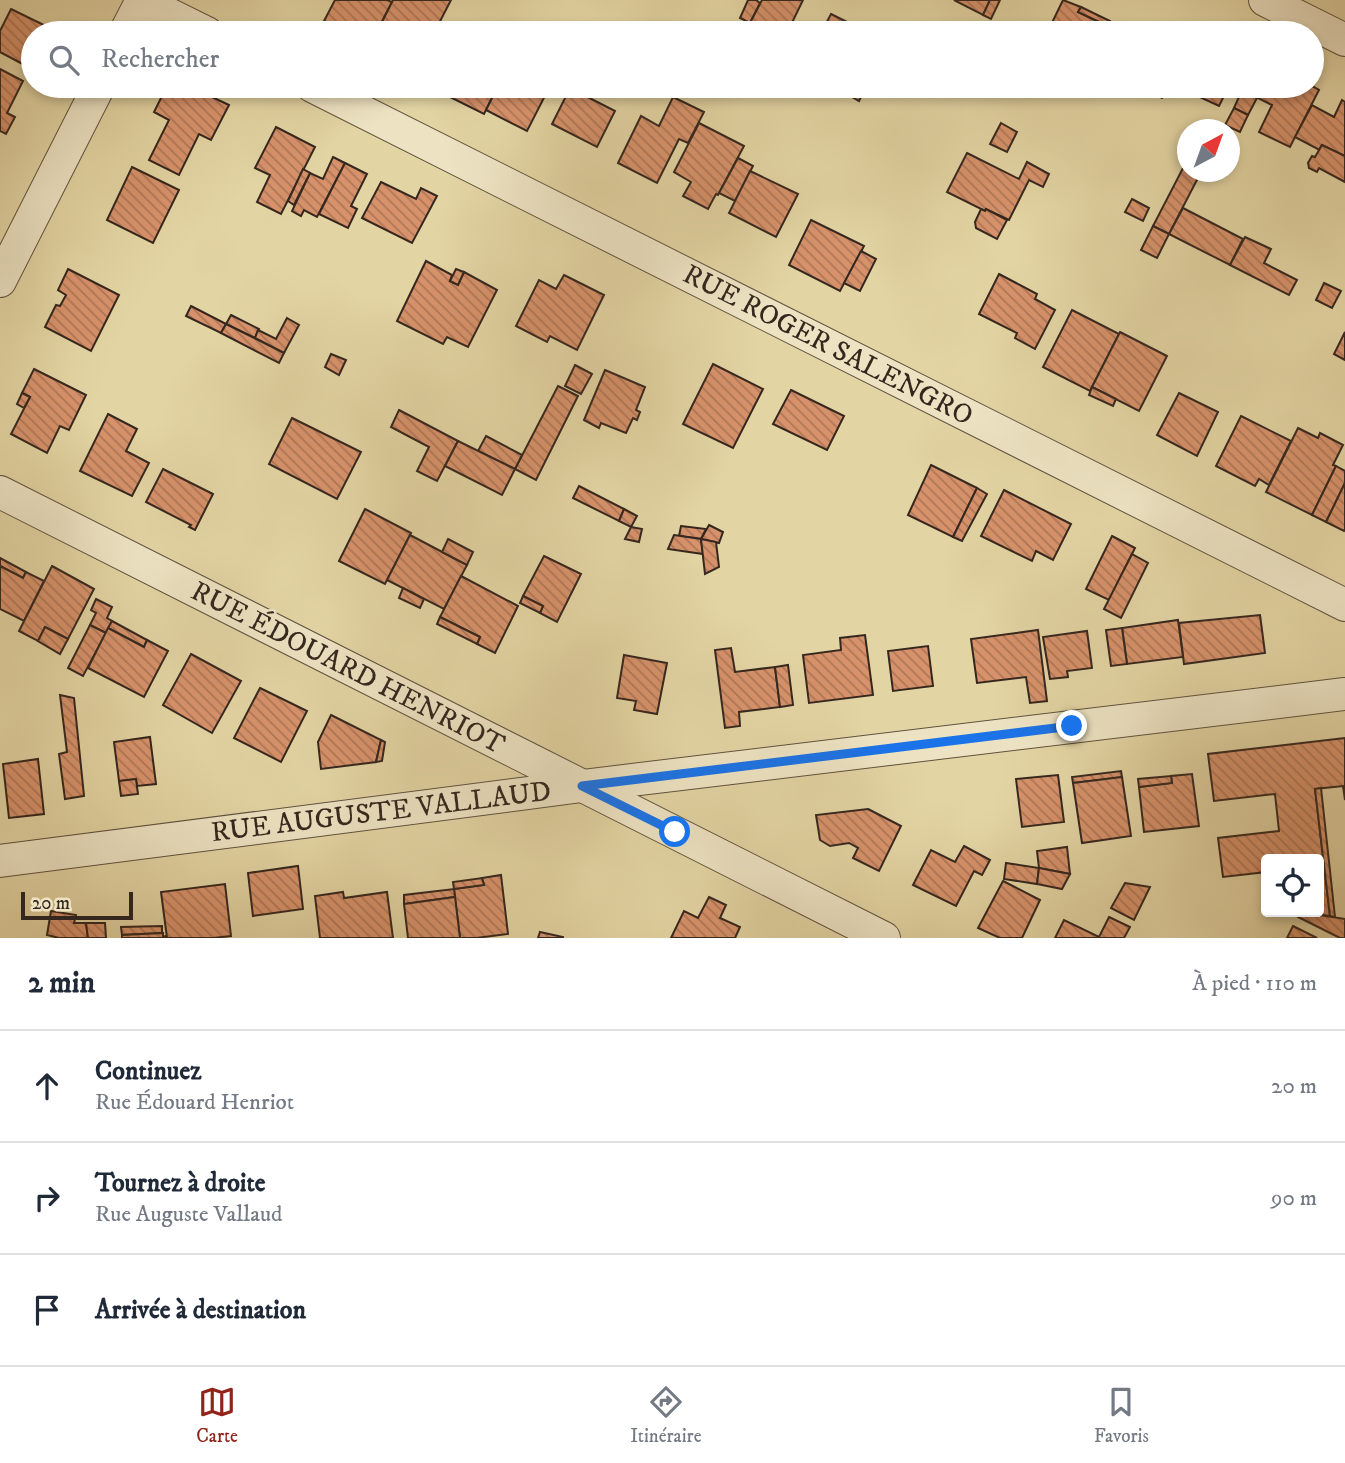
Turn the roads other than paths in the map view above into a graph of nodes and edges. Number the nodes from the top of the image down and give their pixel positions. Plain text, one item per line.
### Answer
1 (141, 0) edge
2 (1265, 0) edge
3 (131, 21) edge
4 (183, 21) edge
5 (1307, 21) edge
6 (1324, 30) edge
7 (1345, 40) edge
8 (93, 98) edge
9 (336, 98) edge
10 (0, 281) edge
11 (0, 492) edge
12 (1345, 605) edge
13 (1345, 694) edge
14 (582, 786) junction
15 (0, 861) edge
16 (884, 938) edge

1 - 3 street
1 - 4 street
2 - 5 street
6 - 7 street
8 - 10 street
9 - 12 street, RUE ROGER SALENGRO
11 - 14 street, RUE ÉDOUARD HENRIOT
13 - 14 street, RUE AUGUSTE VALLAUD
14 - 15 street, RUE AUGUSTE VALLAUD
14 - 16 street, RUE ÉDOUARD HENRIOT

